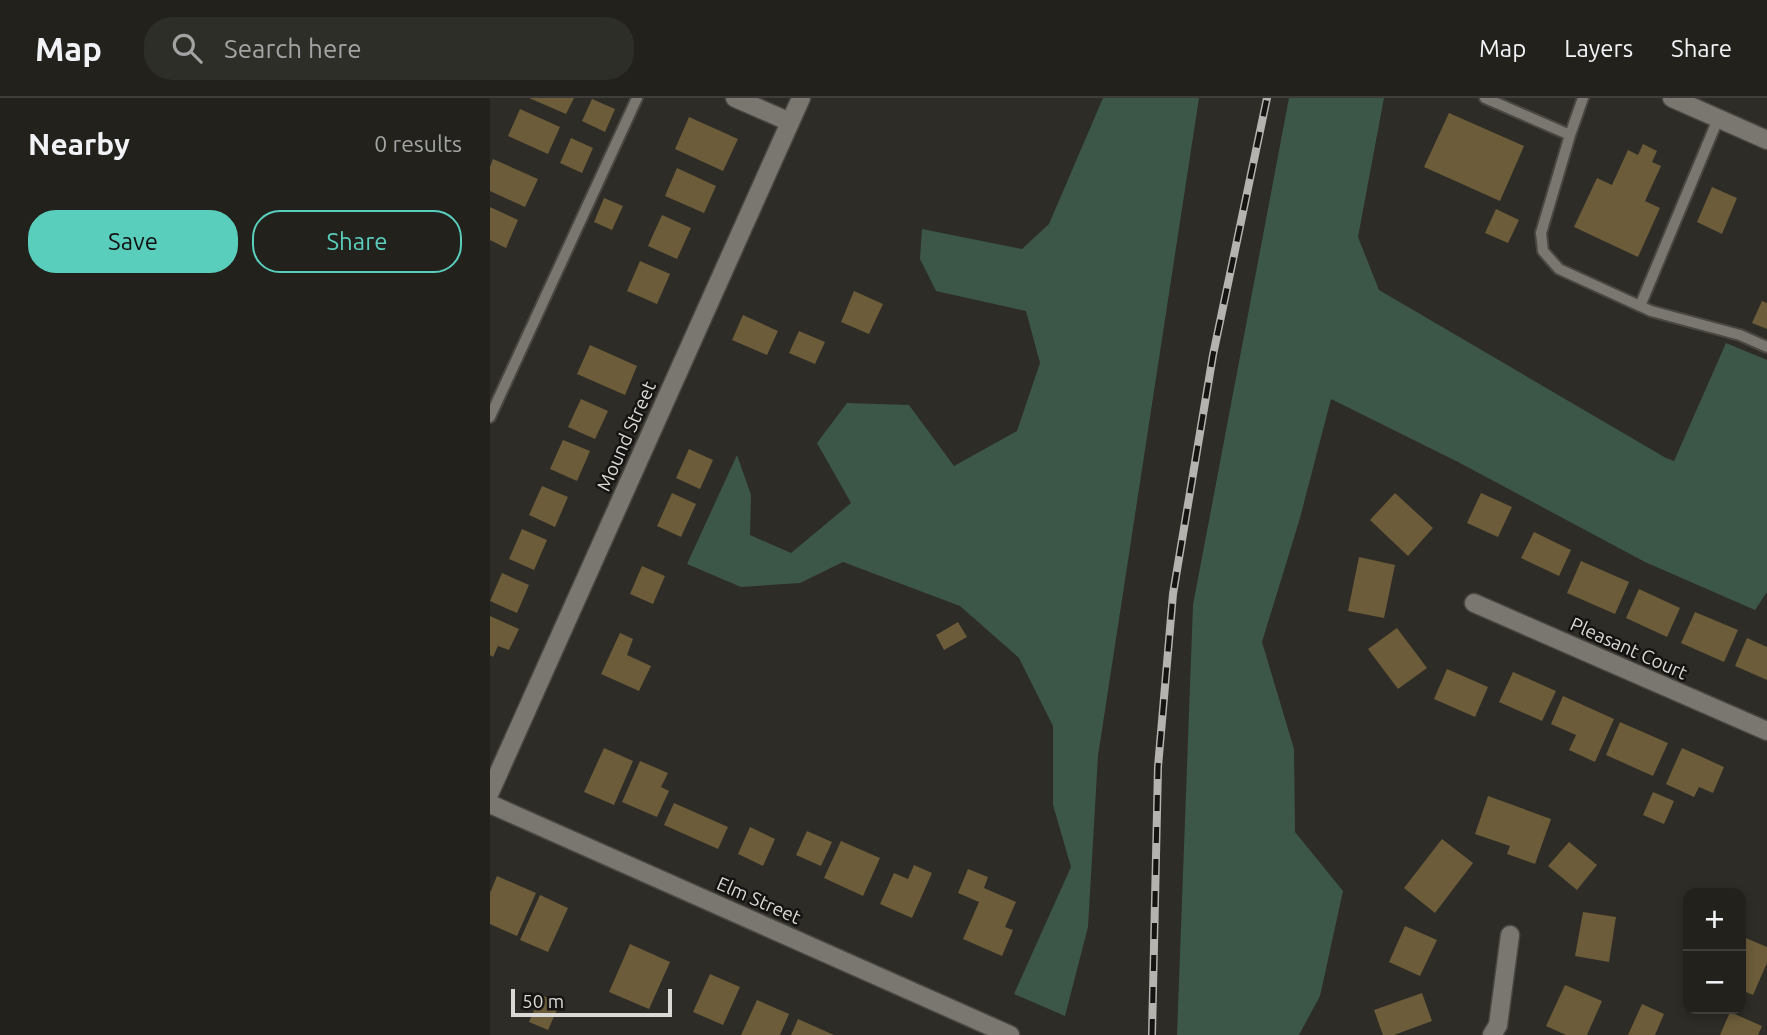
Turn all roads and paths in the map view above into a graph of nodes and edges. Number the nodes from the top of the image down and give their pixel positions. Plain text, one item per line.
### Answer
1 (637, 98) edge
2 (735, 98) edge
3 (801, 98) edge
4 (1485, 98) edge
5 (1583, 98) edge
6 (1672, 98) edge
7 (1718, 118) junction
8 (790, 122) junction
9 (1570, 135) junction
10 (1767, 140) edge
11 (1640, 306) junction
12 (1767, 347) edge
13 (490, 416) edge
14 (1474, 603) dead end
15 (1767, 731) edge
16 (490, 792) edge
17 (490, 803) edge
18 (1510, 935) dead end
19 (1010, 1035) edge
20 (1492, 1035) edge

1 - 13 lane
2 - 8 street
3 - 8 street, Mound Street
4 - 9 lane
5 - 9 lane
6 - 7 street
7 - 10 street
7 - 11 lane
8 - 16 street, Mound Street
9 - 11 lane
11 - 12 lane
14 - 15 street, Pleasant Court
17 - 19 street, Elm Street
18 - 20 street

